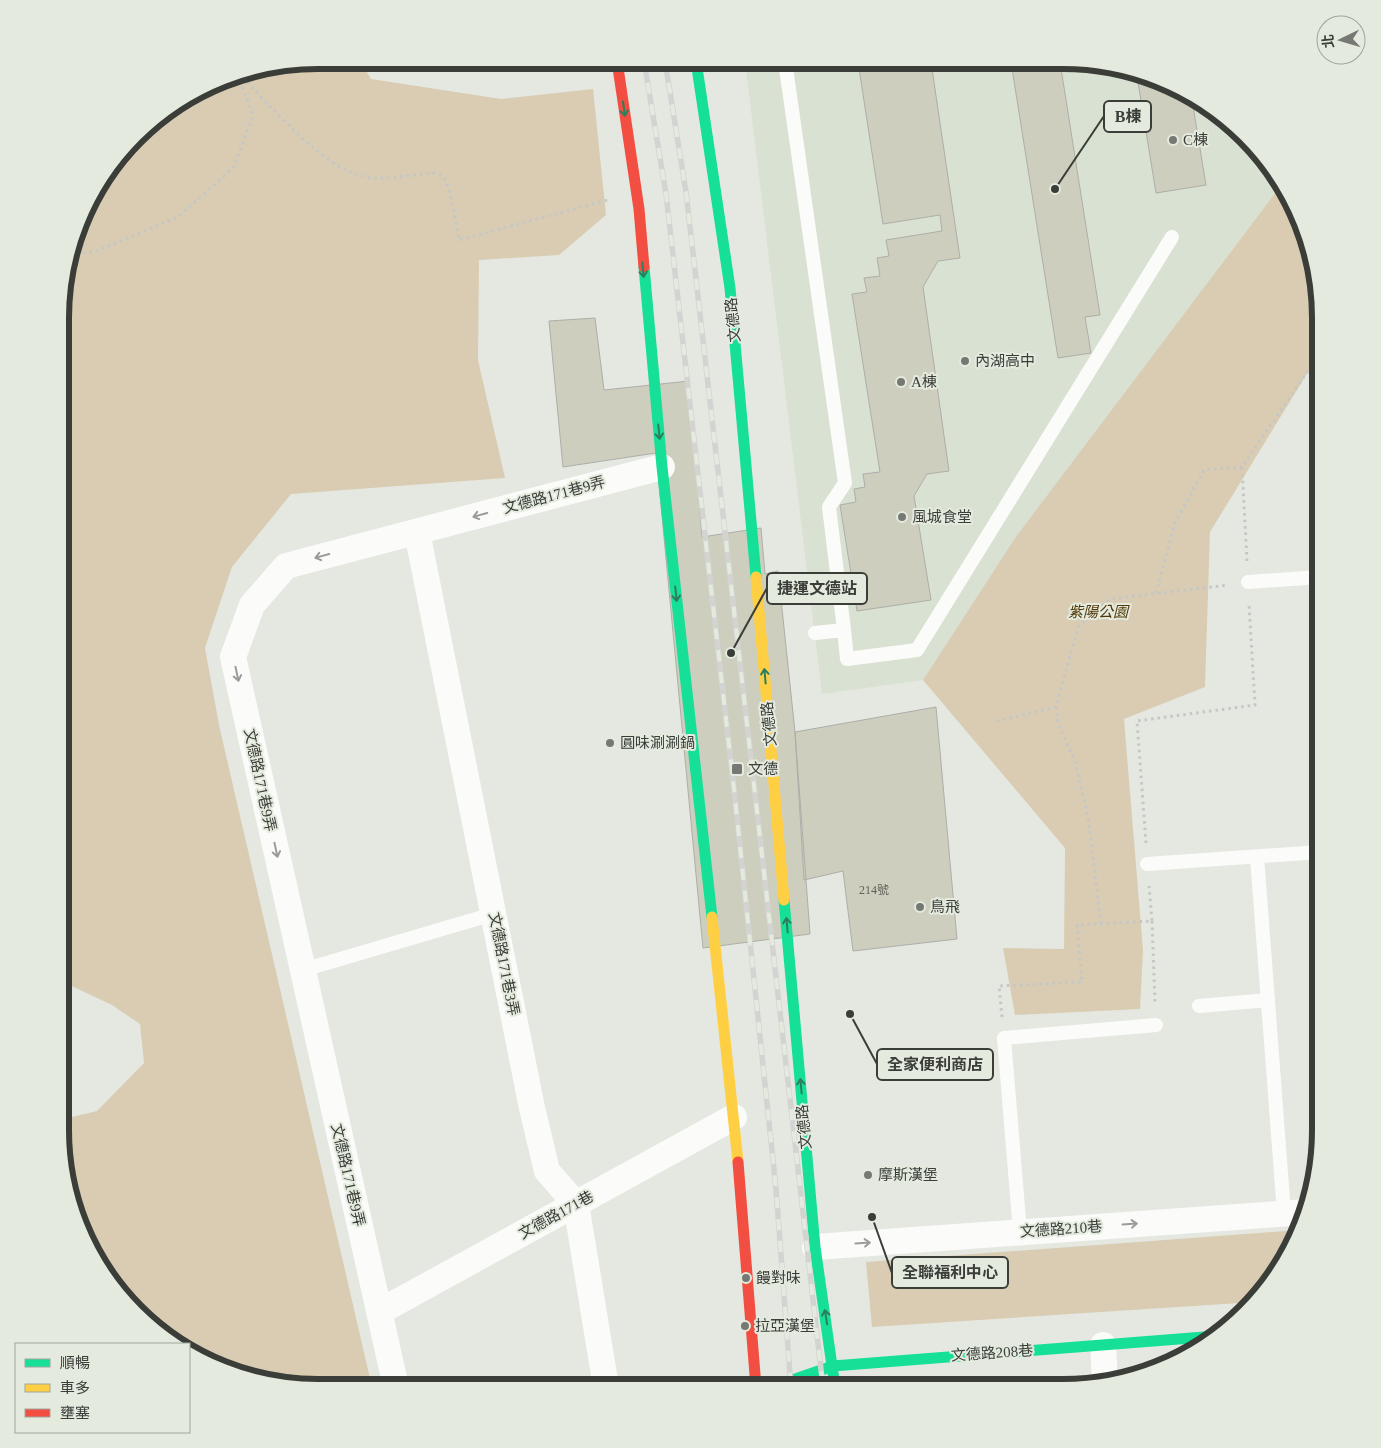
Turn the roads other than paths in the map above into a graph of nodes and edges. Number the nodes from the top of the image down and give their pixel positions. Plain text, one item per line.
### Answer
1 (618, 69) edge
2 (698, 69) edge
3 (786, 69) edge
4 (1172, 237) dead end
5 (662, 467) junction
6 (417, 532) junction
7 (1312, 578) edge
8 (1248, 582) road end
9 (844, 630) junction
10 (815, 633) dead end
11 (1312, 853) edge
12 (1257, 857) junction
13 (1147, 864) road end
14 (494, 914) junction
15 (302, 970) junction
16 (1268, 1000) junction
17 (1199, 1006) dead end
18 (1156, 1025) road end
19 (734, 1117) junction
20 (576, 1204) junction
21 (1295, 1213) edge
22 (1020, 1232) junction
23 (815, 1247) junction
24 (379, 1312) junction
25 (1202, 1337) edge
26 (1103, 1345) junction
27 (833, 1366) junction
28 (1105, 1375) edge
29 (394, 1379) edge
30 (605, 1379) edge
31 (755, 1379) edge
32 (797, 1379) edge
33 (834, 1379) edge

1 -> 5 main road
23 -> 2 main road, 文德路
3 - 9 lane
4 - 9 lane
5 -> 6 street, 文德路171巷9弄
5 -> 19 main road
6 - 14 street, 文德路171巷3弄
6 -> 15 street, 文德路171巷9弄
7 - 8 lane
9 - 10 lane
11 - 12 lane
12 - 13 lane
12 - 16 lane
14 - 15 lane
14 - 20 street, 文德路171巷3弄
15 - 24 street, 文德路171巷9弄
16 - 17 lane
16 - 21 lane
18 - 22 lane
19 - 20 street, 文德路171巷
19 - 31 main road
20 - 24 street, 文德路171巷
20 - 30 street
22 -> 21 street, 文德路210巷
23 -> 22 street, 文德路210巷
27 -> 23 main road, 文德路
24 - 29 street, 文德路171巷9弄
25 - 26 main road, 文德路208巷
26 - 27 main road, 文德路208巷
26 - 28 street
27 - 32 main road, 文德路208巷
27 - 33 main road, 文德路

